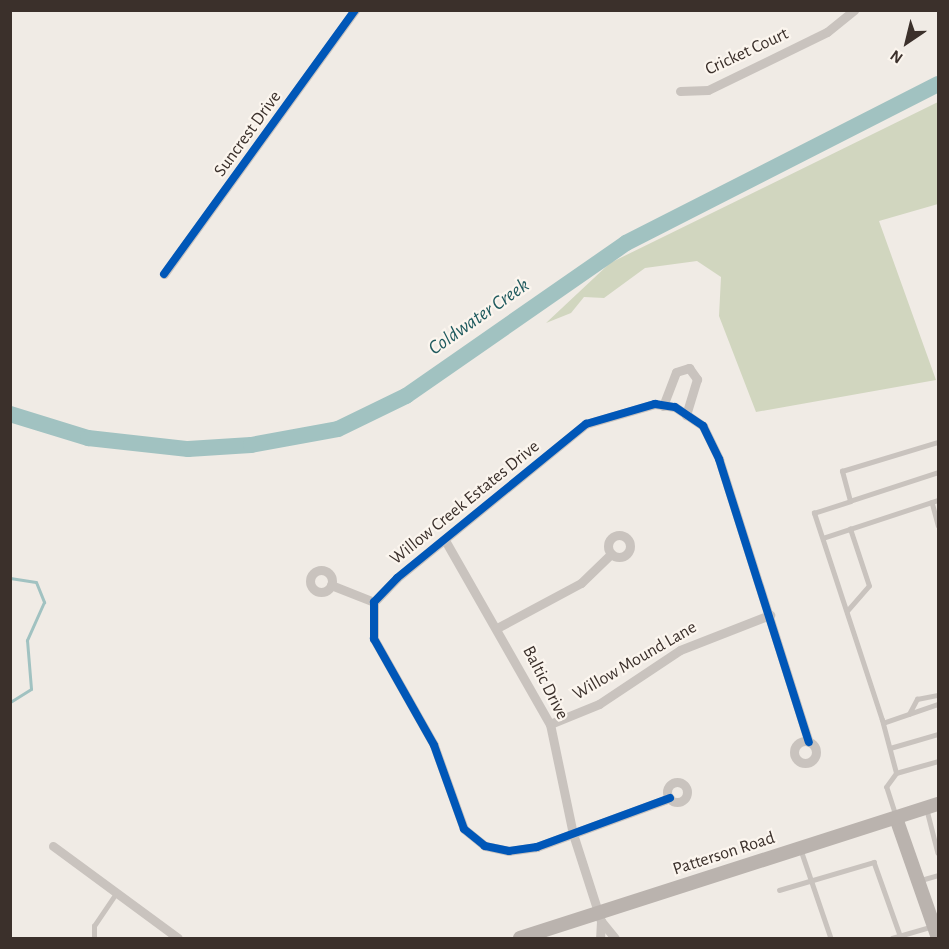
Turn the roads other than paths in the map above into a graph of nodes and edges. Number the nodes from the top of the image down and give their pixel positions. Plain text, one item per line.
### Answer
1 (355, 10) edge
2 (854, 10) edge
3 (680, 91) dead end
4 (164, 274) dead end
5 (663, 406) junction
6 (687, 415) junction
7 (939, 442) edge
8 (939, 472) edge
9 (939, 500) edge
10 (850, 501) junction
11 (932, 502) junction
12 (939, 525) edge
13 (850, 529) junction
14 (823, 538) junction
15 (446, 542) junction
16 (611, 554) dead end
17 (331, 585) dead end
18 (374, 602) junction
19 (846, 611) junction
20 (770, 615) junction
21 (497, 628) junction
22 (939, 695) edge
23 (939, 704) edge
24 (909, 714) junction
25 (883, 723) junction
26 (550, 724) junction
27 (939, 734) edge
28 (809, 742) dead end
29 (890, 748) junction
30 (939, 760) edge
31 (896, 773) junction
32 (670, 798) dead end
33 (933, 806) edge
34 (896, 818) junction
35 (573, 834) junction
36 (53, 846) dead end
37 (801, 849) junction
38 (939, 853) edge
39 (939, 875) edge
40 (811, 880) junction
41 (918, 880) junction
42 (779, 890) dead end
43 (116, 893) junction
44 (600, 917) junction
45 (937, 929) edge
46 (901, 937) edge
47 (94, 939) edge
48 (178, 939) edge
49 (520, 939) edge
50 (600, 939) edge
51 (615, 939) edge
52 (831, 939) edge
53 (892, 939) edge

1 - 4 street, Suncrest Drive
2 - 3 street, Cricket Court
5 - 6 street, Willow Creek Estates Drive
5 - 6 street
5 - 15 street, Willow Creek Estates Drive
6 - 20 street, Willow Creek Estates Drive
7 - 10 lane
8 - 10 lane
9 - 11 lane
10 - 14 lane
11 - 12 lane
11 - 13 lane
13 - 14 lane
13 - 19 lane
14 - 19 lane
15 - 18 street, Willow Creek Estates Drive
15 - 21 street, Baltic Drive
16 - 21 street
17 - 18 street
18 - 35 street
19 - 25 lane
20 - 26 street, Willow Mound Lane
20 - 28 street, Willow Creek Estates Drive
21 - 26 street, Baltic Drive
22 - 24 lane
23 - 24 lane
24 - 25 lane
25 - 29 lane
26 - 35 street, Baltic Drive
27 - 29 lane
29 - 31 lane
30 - 31 lane
31 - 34 lane
32 - 35 street
33 - 34 main road, Patterson Road
33 - 38 lane
34 - 37 main road, Patterson Road
34 - 41 main road
35 - 44 street, Baltic Drive
36 - 43 street
37 - 40 lane
37 - 44 main road, Patterson Road
39 - 41 lane
40 - 42 lane
40 - 46 lane
40 - 52 lane
41 - 45 main road
43 - 47 lane
43 - 48 street
44 - 49 main road, Patterson Road
44 - 50 street, Baltic Drive
44 - 51 street, Baltic Drive
45 - 46 lane
46 - 53 lane

